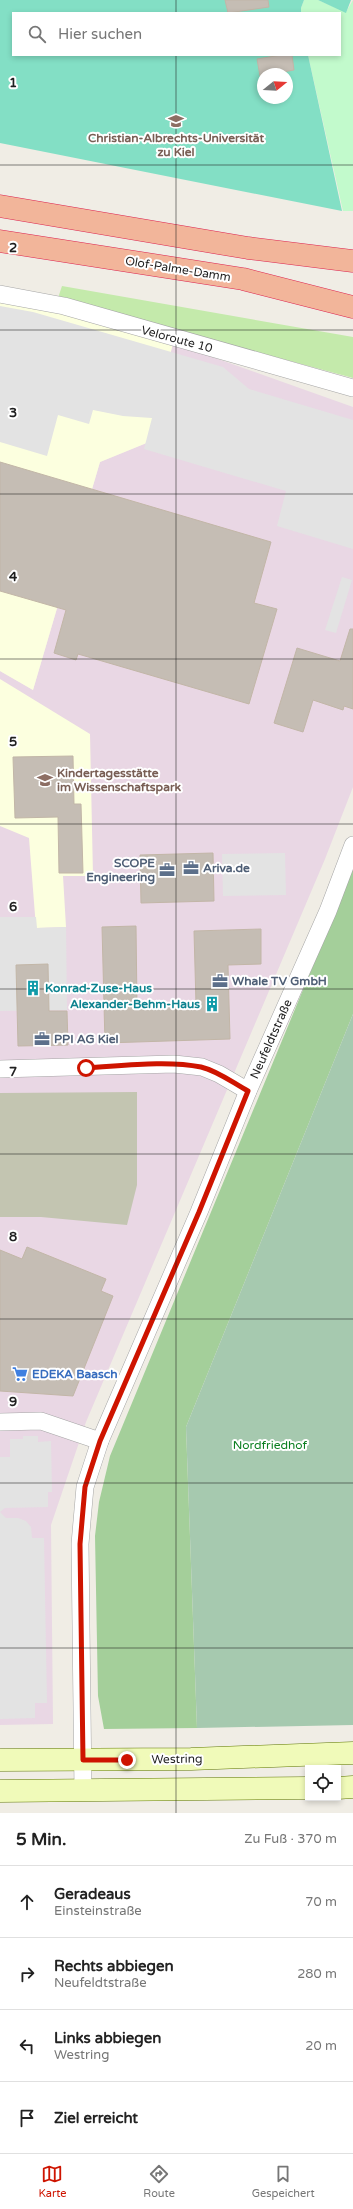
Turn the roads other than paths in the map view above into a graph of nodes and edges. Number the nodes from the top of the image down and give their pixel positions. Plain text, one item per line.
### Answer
1 (0, 206) edge
2 (0, 241) edge
3 (353, 261) edge
4 (243, 279) junction
5 (353, 292) edge
6 (0, 294) edge
7 (353, 307) edge
8 (353, 388) edge
9 (353, 845) edge
10 (0, 1069) edge
11 (248, 1091) junction
12 (0, 1422) edge
13 (100, 1441) junction
14 (353, 1753) edge
15 (0, 1760) edge
16 (83, 1760) junction
17 (353, 1787) edge
18 (305, 1788) edge
19 (341, 1788) edge
20 (83, 1790) junction
21 (0, 1791) edge

1 - 3 highway
2 - 4 highway, Olof-Palme-Damm
4 - 5 highway
4 - 7 highway, Olof-Palme-Damm
6 - 8 street, Veloroute 10
9 - 11 street, Neufeldtstraße
10 - 11 street
11 - 13 street, Neufeldtstraße
12 - 13 street
13 - 16 street, Neufeldtstraße
14 - 16 main road, Westring
15 - 16 main road, Westring
16 - 20 street, Neufeldtstraße
17 - 19 main road
18 - 20 main road
20 - 21 main road

